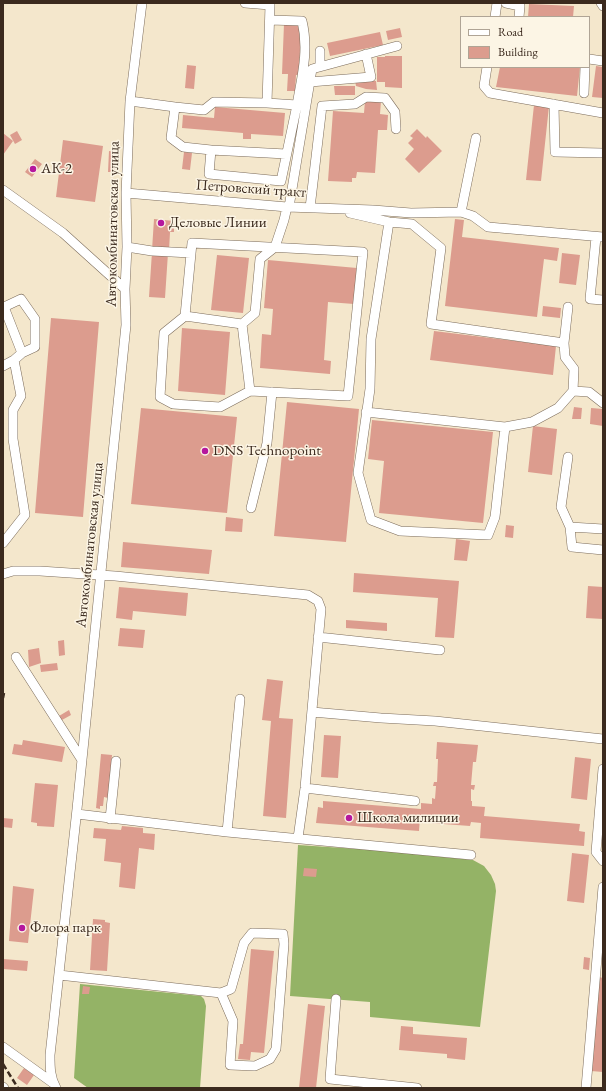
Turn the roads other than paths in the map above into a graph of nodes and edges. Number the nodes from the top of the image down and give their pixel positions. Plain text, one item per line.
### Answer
1 (142, 3) edge
2 (245, 3) edge
3 (497, 3) edge
4 (506, 3) edge
5 (601, 3) edge
6 (603, 6) edge
7 (495, 16) edge
8 (519, 16) edge
9 (270, 20) junction
10 (397, 46) dead end
11 (320, 51) dead end
12 (366, 54) junction
13 (590, 59) edge
14 (603, 61) edge
15 (320, 66) junction
16 (487, 68) edge
17 (585, 68) edge
18 (310, 82) junction
19 (584, 93) dead end
20 (130, 101) junction
21 (267, 103) junction
22 (554, 104) junction
23 (297, 105) junction
24 (175, 107) junction
25 (603, 113) edge
26 (396, 129) dead end
27 (476, 138) dead end
28 (211, 150) junction
29 (603, 153) edge
30 (286, 154) junction
31 (3, 190) edge
32 (126, 193) junction
33 (288, 207) junction
34 (310, 208) junction
35 (328, 208) junction
36 (461, 212) junction
37 (389, 222) junction
38 (600, 237) edge
39 (127, 248) junction
40 (275, 248) junction
41 (191, 253) junction
42 (125, 289) junction
43 (603, 300) edge
44 (3, 306) edge
45 (568, 307) dead end
46 (185, 316) junction
47 (242, 324) junction
48 (8, 328) edge
49 (564, 343) junction
50 (22, 353) junction
51 (14, 360) junction
52 (3, 366) edge
53 (250, 391) junction
54 (573, 391) junction
55 (272, 392) junction
56 (603, 403) edge
57 (366, 412) junction
58 (505, 427) junction
59 (568, 457) dead end
60 (251, 508) dead end
61 (570, 527) junction
62 (603, 529) edge
63 (3, 543) edge
64 (603, 550) edge
65 (3, 574) edge
66 (100, 576) junction
67 (318, 637) junction
68 (440, 650) dead end
69 (16, 657) dead end
70 (240, 699) dead end
71 (312, 712) junction
72 (603, 739) edge
73 (82, 760) junction
74 (116, 761) dead end
75 (603, 769) edge
76 (305, 788) junction
77 (415, 801) dead end
78 (77, 814) junction
79 (110, 819) junction
80 (227, 832) junction
81 (298, 838) junction
82 (471, 855) dead end
83 (603, 861) edge
84 (603, 887) edge
85 (59, 975) junction
86 (221, 993) junction
87 (336, 998) dead end
88 (3, 1047) edge
89 (54, 1085) edge
90 (417, 1088) edge
91 (586, 1088) edge

1 - 20 street, Автокомбинатовская улица
2 - 9 street
3 - 7 street
4 - 8 street
5 - 6 street
9 - 21 street
9 - 23 street
10 - 12 street
11 - 15 street
12 - 15 street
12 - 18 street
13 - 14 street
15 - 18 street
16 - 22 street
17 - 19 street
18 - 33 street
20 - 24 street
20 - 32 street, Автокомбинатовская улица
21 - 23 street
21 - 24 street
22 - 25 street
22 - 29 street
23 - 30 street
24 - 28 street
26 - 34 street
27 - 36 street
28 - 30 street
28 - 30 street
31 - 42 street
32 - 33 street, Петровский тракт
32 - 39 street, Автокомбинатовская улица
33 - 34 street, Петровский тракт
33 - 40 street
34 - 35 street, Петровский тракт
35 - 36 street, Петровский тракт
35 - 37 street
36 - 38 street
37 - 49 street
37 - 57 street
38 - 43 street
39 - 41 street
39 - 42 street, Автокомбинатовская улица
40 - 41 street
40 - 47 street
40 - 55 street
41 - 46 street
42 - 66 street, Автокомбинатовская улица
44 - 48 street
44 - 50 street
45 - 49 street
46 - 47 street
46 - 53 street
47 - 53 street
48 - 50 street
49 - 54 street
50 - 51 street
51 - 52 street
51 - 63 street
53 - 55 street
54 - 56 street
54 - 58 street
55 - 60 street
57 - 58 street
57 - 58 street
59 - 61 street
61 - 62 street
61 - 64 street
65 - 66 street
66 - 67 street
66 - 73 street, Автокомбинатовская улица
67 - 68 street
67 - 71 street
69 - 73 street
70 - 80 street
71 - 72 street
71 - 76 street
73 - 78 street, Автокомбинатовская улица
74 - 79 street
75 - 83 street
76 - 77 street
76 - 81 street
78 - 79 street
78 - 85 street, Автокомбинатовская улица
79 - 80 street
80 - 81 street
81 - 82 street
84 - 91 street
85 - 86 street
85 - 89 street, Автокомбинатовская улица
86 - 86 street
87 - 90 street
88 - 89 street

